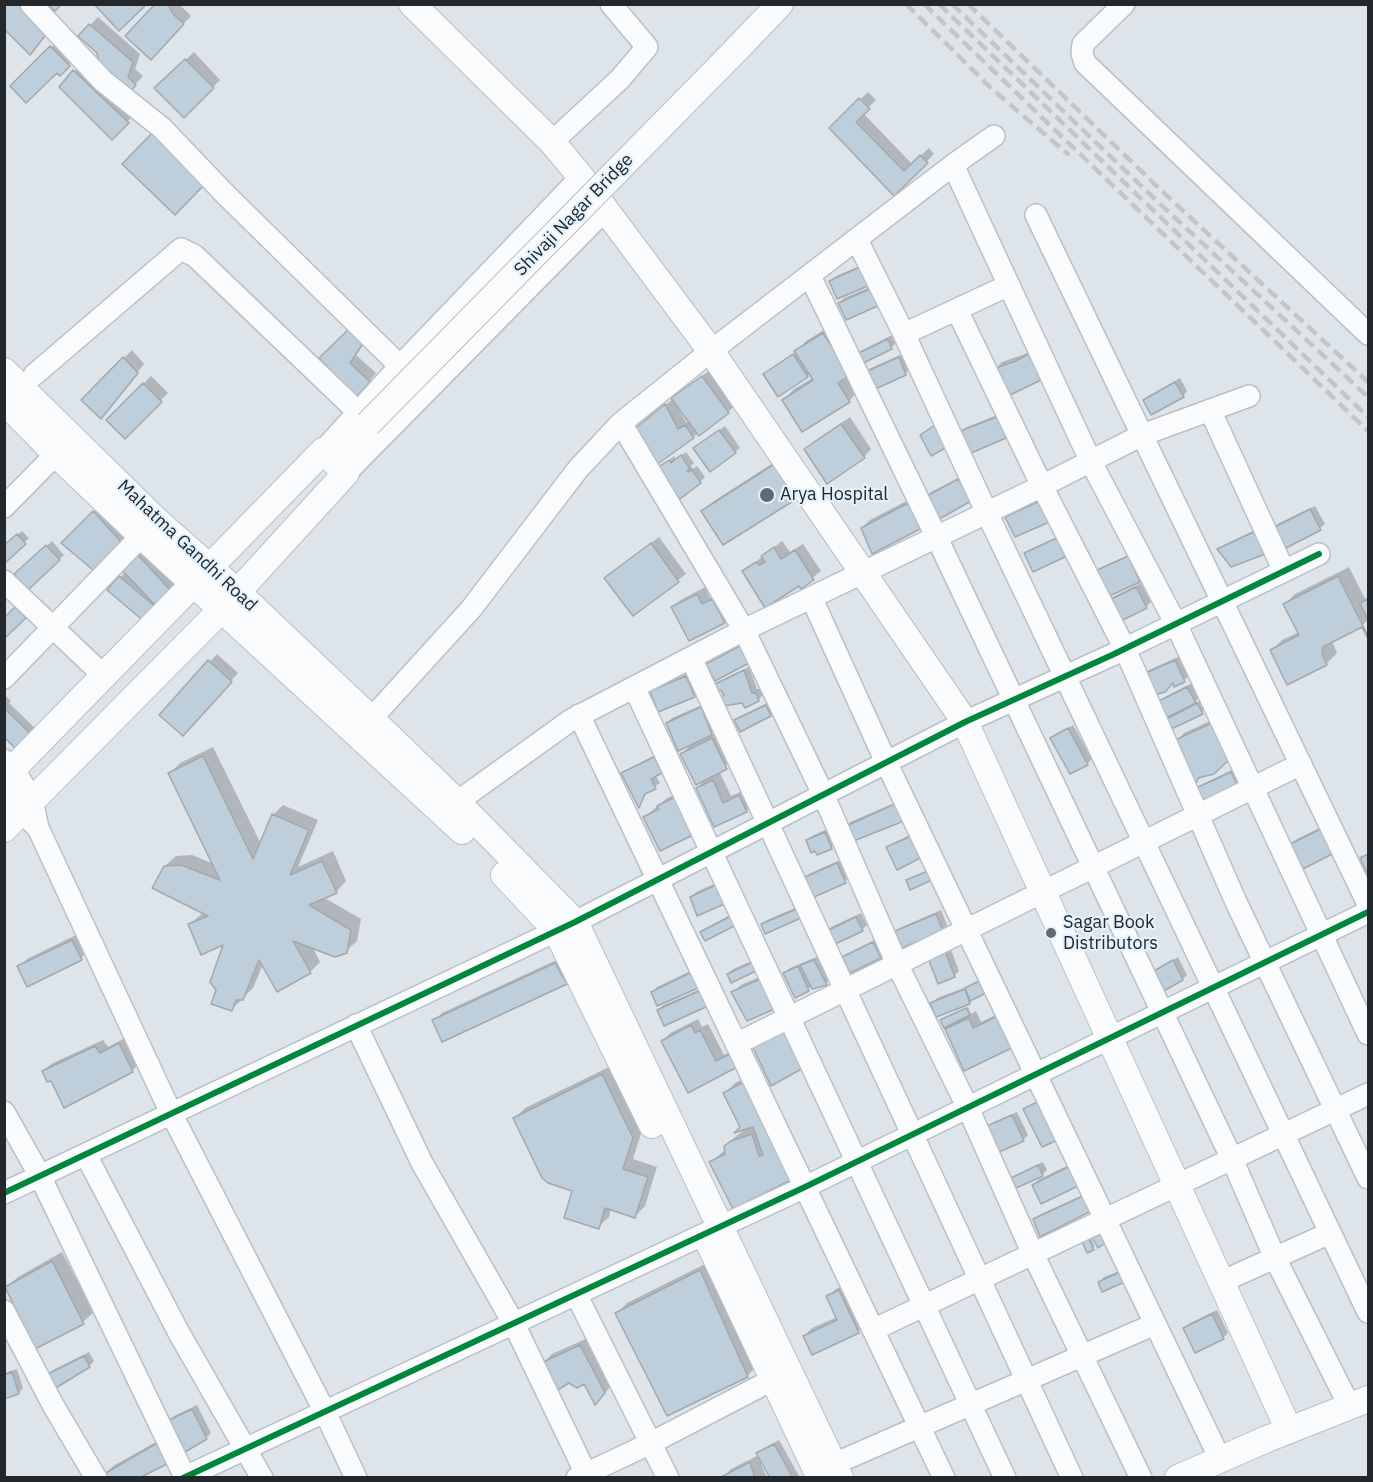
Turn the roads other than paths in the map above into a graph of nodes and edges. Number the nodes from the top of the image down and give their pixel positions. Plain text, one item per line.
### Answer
1 (31, 4) edge
2 (412, 4) edge
3 (611, 4) edge
4 (780, 4) edge
5 (1124, 4) edge
6 (994, 136) dead end
7 (552, 142) junction
8 (953, 165) junction
9 (581, 177) junction
10 (605, 210) junction
11 (1036, 215) dead end
12 (857, 240) junction
13 (810, 276) junction
14 (1009, 285) junction
15 (957, 310) junction
16 (904, 334) junction
17 (1368, 334) edge
18 (711, 351) junction
19 (400, 366) junction
20 (14, 393) edge
21 (1249, 396) dead end
22 (1209, 410) junction
23 (363, 418) junction
24 (621, 423) junction
25 (1142, 435) junction
26 (64, 446) junction
27 (334, 462) junction
28 (1091, 462) junction
29 (1042, 486) junction
30 (4, 507) edge
31 (987, 513) junction
32 (149, 528) junction
33 (936, 536) junction
34 (1319, 555) dead end
35 (863, 571) junction
36 (1284, 571) junction
37 (203, 576) junction
38 (4, 581) edge
39 (812, 599) junction
40 (1222, 600) junction
41 (230, 601) junction
42 (1176, 624) junction
43 (53, 628) junction
44 (744, 630) junction
45 (1125, 649) junction
46 (691, 657) junction
47 (104, 676) junction
48 (1066, 676) junction
49 (4, 678) edge
50 (634, 687) junction
51 (1013, 701) junction
52 (579, 715) junction
53 (371, 719) junction
54 (965, 722) junction
55 (886, 762) junction
56 (1301, 764) junction
57 (7, 773) edge
58 (1253, 789) junction
59 (823, 794) junction
60 (450, 808) junction
61 (1198, 816) junction
62 (24, 817) edge
63 (768, 822) junction
64 (1145, 842) junction
65 (711, 851) junction
66 (1092, 868) junction
67 (657, 878) junction
68 (1043, 892) junction
69 (1368, 904) edge
70 (1368, 912) edge
71 (565, 926) junction
72 (966, 930) junction
73 (1323, 934) junction
74 (1265, 963) junction
75 (897, 964) junction
76 (1214, 987) junction
77 (845, 990) junction
78 (1162, 1013) junction
79 (789, 1017) junction
80 (356, 1025) junction
81 (1368, 1034) edge
82 (1110, 1038) junction
83 (736, 1044) junction
84 (1035, 1075) junction
85 (1368, 1094) edge
86 (968, 1108) junction
87 (1335, 1110) junction
88 (4, 1112) edge
89 (171, 1113) junction
90 (1285, 1134) junction
91 (912, 1135) junction
92 (86, 1155) junction
93 (1232, 1159) junction
94 (857, 1162) junction
95 (40, 1176) junction
96 (1368, 1178) edge
97 (1176, 1186) junction
98 (805, 1187) junction
99 (4, 1193) edge
100 (1105, 1220) junction
101 (712, 1231) junction
102 (1330, 1233) junction
103 (1033, 1254) junction
104 (1275, 1258) junction
105 (980, 1279) junction
106 (1221, 1282) junction
107 (577, 1296) junction
108 (925, 1305) junction
109 (4, 1311) edge
110 (1368, 1312) edge
111 (514, 1324) junction
112 (1155, 1324) junction
113 (873, 1330) junction
114 (1083, 1356) junction
115 (772, 1380) junction
116 (1027, 1381) junction
117 (1359, 1403) edge
118 (971, 1405) junction
119 (325, 1412) junction
120 (920, 1427) junction
121 (1289, 1431) junction
122 (651, 1443) junction
123 (245, 1449) junction
124 (1220, 1459) junction
125 (831, 1473) edge
126 (584, 1476) edge
127 (184, 1477) edge
128 (96, 1478) edge
129 (262, 1478) edge
130 (356, 1478) edge
131 (668, 1478) edge
132 (944, 1478) edge
133 (1005, 1478) edge
134 (1072, 1478) edge
135 (1142, 1478) edge
136 (1178, 1478) edge

1 - 19 street
2 - 7 main road
3 - 7 street
4 - 23 main road, Shivaji Nagar Bridge, bridge
5 - 17 street
6 - 8 street
7 - 9 main road
8 - 12 street
8 - 14 street
9 - 10 main road
9 - 19 street
10 - 18 main road
10 - 27 street
11 - 25 street
12 - 13 street
12 - 16 street
13 - 18 street
13 - 33 street
14 - 15 street
14 - 28 street
15 - 16 street
15 - 29 street
16 - 31 street
18 - 24 street
18 - 35 main road
19 - 23 street
20 - 23 street
20 - 26 main road, Mahatma Gandhi Road
21 - 22 street
22 - 25 street
22 - 36 street
23 - 27 main road, Shivaji Nagar Bridge
24 - 44 street
24 - 53 street
25 - 28 street
25 - 40 street
26 - 30 street
26 - 32 main road, Mahatma Gandhi Road
27 - 37 main road
27 - 41 main road
28 - 29 street
28 - 42 street
29 - 31 street
29 - 45 street
31 - 33 street
31 - 48 street
32 - 37 main road, Mahatma Gandhi Road
32 - 43 street
33 - 35 street
33 - 51 street
34 - 36 street
35 - 39 street
35 - 54 main road
36 - 40 street
37 - 41 main road, Mahatma Gandhi Road
37 - 47 main road
38 - 43 street
39 - 44 street
39 - 55 street
40 - 42 street
40 - 56 street
41 - 53 main road, Mahatma Gandhi Road
41 - 60 main road
41 - 62 main road
42 - 45 street
42 - 58 street
43 - 47 street
43 - 49 street
44 - 46 street
44 - 59 street
45 - 48 street
45 - 61 street
46 - 50 street
46 - 63 street
47 - 57 main road
48 - 51 street
48 - 64 street
50 - 52 street
50 - 65 street
51 - 54 street
51 - 66 street
52 - 60 street
52 - 67 street
53 - 60 main road, Mahatma Gandhi Road
54 - 55 street
54 - 68 main road
55 - 59 street
55 - 72 street
56 - 58 street
56 - 69 street
57 - 62 street
58 - 61 street
58 - 73 street
59 - 63 street
59 - 75 street
60 - 71 main road
61 - 64 street
61 - 74 street
62 - 89 street
63 - 65 street
63 - 77 street
64 - 66 street
64 - 76 street
65 - 67 street
65 - 79 street
66 - 68 street
66 - 78 street
67 - 71 street
67 - 83 street
68 - 72 street
68 - 82 main road
70 - 73 street
71 - 80 street
71 - 101 main road
72 - 75 street
72 - 84 street
73 - 74 street
73 - 81 street
74 - 76 street
74 - 87 street
75 - 77 street
75 - 86 street
76 - 78 street
76 - 90 street
77 - 79 street
77 - 91 street
78 - 82 street
78 - 93 street
79 - 83 street
79 - 94 street
80 - 89 street
80 - 111 street
82 - 84 street
82 - 97 main road
83 - 98 street
84 - 86 street
84 - 100 street
85 - 87 street
86 - 91 street
86 - 103 street
87 - 90 street
87 - 96 street
88 - 95 street
89 - 92 street
89 - 119 street
90 - 93 street
90 - 102 street
91 - 94 street
91 - 105 street
92 - 95 street
92 - 123 street
93 - 97 street
93 - 104 street
94 - 98 street
94 - 108 street
95 - 99 street
95 - 127 street
97 - 100 street
97 - 106 main road
98 - 101 street
98 - 113 street
100 - 103 street
100 - 112 street
101 - 107 street
101 - 115 main road
101 - 125 main road
102 - 104 street
102 - 110 street
103 - 105 street
103 - 114 street
104 - 106 street
104 - 117 street
105 - 108 street
105 - 116 street
106 - 121 main road
107 - 111 street
107 - 122 street
108 - 113 street
108 - 118 street
109 - 128 street
111 - 119 street
111 - 126 street
112 - 114 street
112 - 124 street
113 - 120 street
114 - 116 street
114 - 135 street
115 - 122 street
115 - 125 main road
116 - 118 street
116 - 134 street
117 - 121 main road
118 - 120 street
118 - 133 street
119 - 123 street
119 - 130 street
120 - 125 street
120 - 132 street
121 - 124 main road
122 - 126 street
122 - 131 street
123 - 127 street
123 - 129 street
124 - 136 main road

